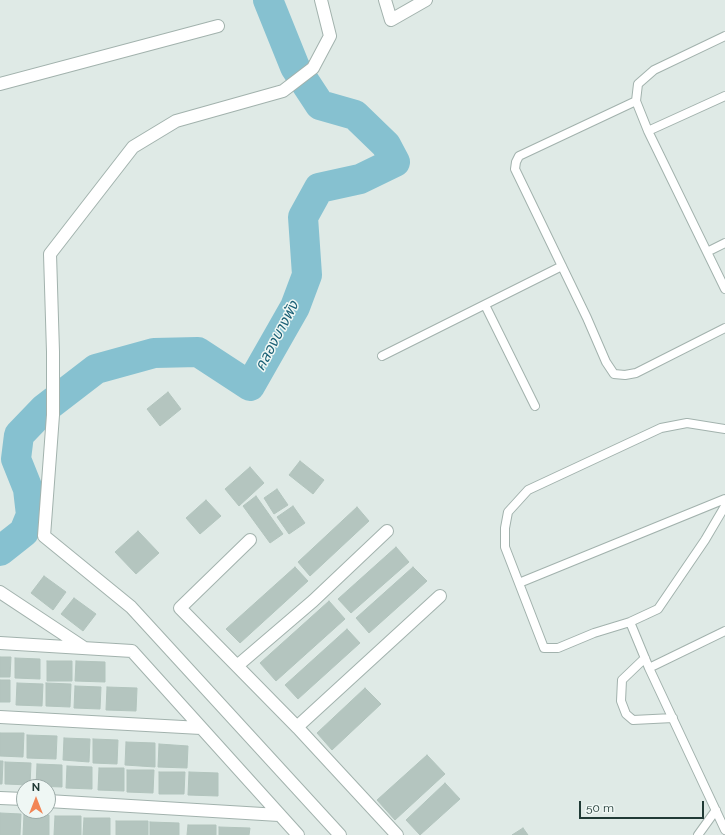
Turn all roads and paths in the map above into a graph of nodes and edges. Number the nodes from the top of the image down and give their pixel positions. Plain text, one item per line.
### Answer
1 (321, 0) edge
2 (385, 0) edge
3 (426, 0) edge
4 (218, 26) dead end
5 (725, 36) edge
6 (0, 84) edge
7 (725, 96) edge
8 (636, 101) junction
9 (648, 130) junction
10 (725, 244) edge
11 (707, 252) junction
12 (562, 266) junction
13 (725, 289) edge
14 (485, 305) junction
15 (725, 328) edge
16 (382, 356) dead end
17 (535, 406) dead end
18 (725, 429) edge
19 (725, 499) edge
20 (725, 506) edge
21 (387, 531) dead end
22 (250, 540) dead end
23 (519, 583) junction
24 (0, 592) edge
25 (440, 596) dead end
26 (630, 622) junction
27 (725, 631) edge
28 (0, 643) edge
29 (84, 648) junction
30 (645, 658) junction
31 (237, 666) junction
32 (649, 668) junction
33 (0, 717) edge
34 (673, 718) junction
35 (297, 727) junction
36 (201, 728) junction
37 (0, 798) edge
38 (16, 799) edge
39 (56, 801) edge
40 (716, 810) junction
41 (280, 814) junction
42 (725, 830) edge
43 (298, 835) edge
44 (340, 835) edge
45 (397, 835) edge
46 (698, 835) edge

1 - 44 street
2 - 3 street
4 - 6 street
5 - 8 lane
7 - 9 lane
8 - 9 lane
8 - 12 lane
9 - 11 lane
10 - 11 lane
11 - 13 lane
12 - 14 lane
12 - 15 lane
14 - 16 lane
14 - 17 lane
18 - 23 lane
19 - 23 lane
20 - 26 lane
21 - 31 street
22 - 31 street
23 - 26 lane
24 - 29 street
25 - 35 street
26 - 30 lane
27 - 32 lane
28 - 29 street
29 - 36 street
30 - 32 lane
30 - 34 lane
31 - 35 street
32 - 34 lane
33 - 36 street
34 - 40 lane
35 - 45 street
36 - 41 street
37 - 38 street
39 - 41 street
40 - 42 lane
40 - 46 lane
41 - 43 street

